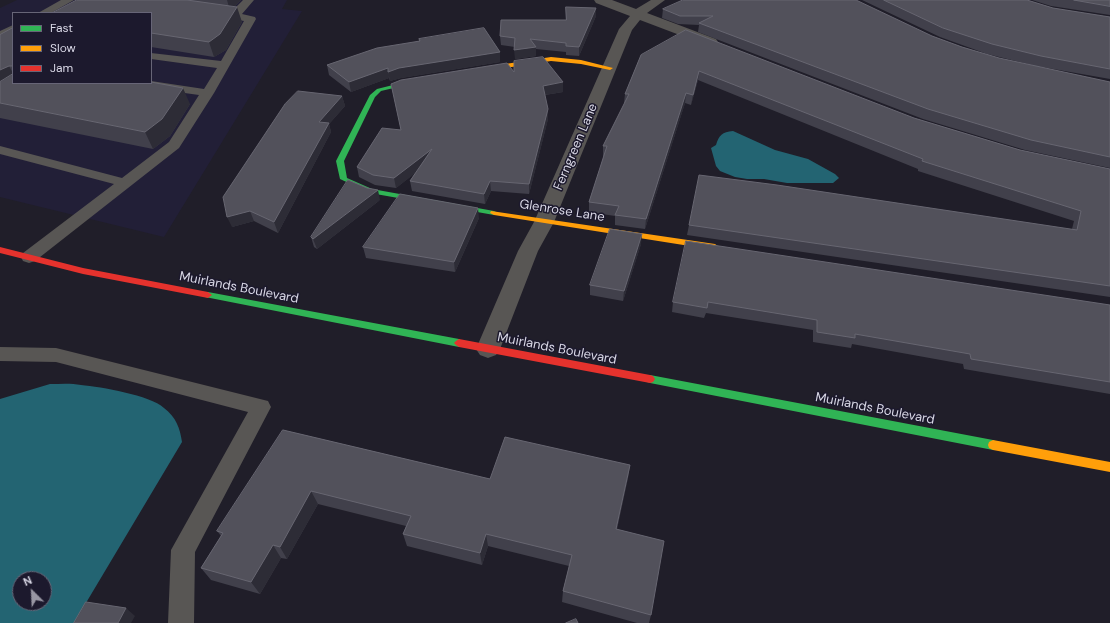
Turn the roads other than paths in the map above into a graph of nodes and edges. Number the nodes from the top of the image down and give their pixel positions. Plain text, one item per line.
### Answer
1 (68, 0) edge
2 (249, 0) edge
3 (600, 0) edge
4 (659, 0) edge
5 (45, 12) edge
6 (203, 12) edge
7 (638, 14) junction
8 (234, 16) junction
9 (12, 29) edge
10 (0, 35) edge
11 (726, 48) edge
12 (152, 56) edge
13 (225, 65) junction
14 (610, 68) junction
15 (471, 71) edge
16 (432, 78) edge
17 (148, 84) edge
18 (208, 93) junction
19 (0, 150) edge
20 (126, 182) junction
21 (544, 222) junction
22 (725, 249) edge
23 (0, 250) edge
24 (29, 257) junction
25 (488, 349) junction
26 (0, 354) edge
27 (1110, 467) edge
28 (181, 623) edge

1 - 5 lane
2 - 8 lane
3 - 7 street
4 - 7 street, Ferngreen Lane
6 - 8 lane
7 - 11 street
7 - 14 street, Ferngreen Lane
8 - 13 lane
9 - 10 lane
12 - 13 lane
13 - 18 lane
14 - 15 main road
14 - 21 street, Ferngreen Lane
16 - 21 main road, Glenrose Lane
17 - 18 lane
18 - 20 lane
19 - 20 lane
20 - 24 lane
21 - 22 main road, Glenrose Lane
21 - 25 street, Ferngreen Lane
23 - 24 main road, Muirlands Boulevard
24 - 25 main road, Muirlands Boulevard
25 - 27 main road, Muirlands Boulevard
26 - 28 lane

